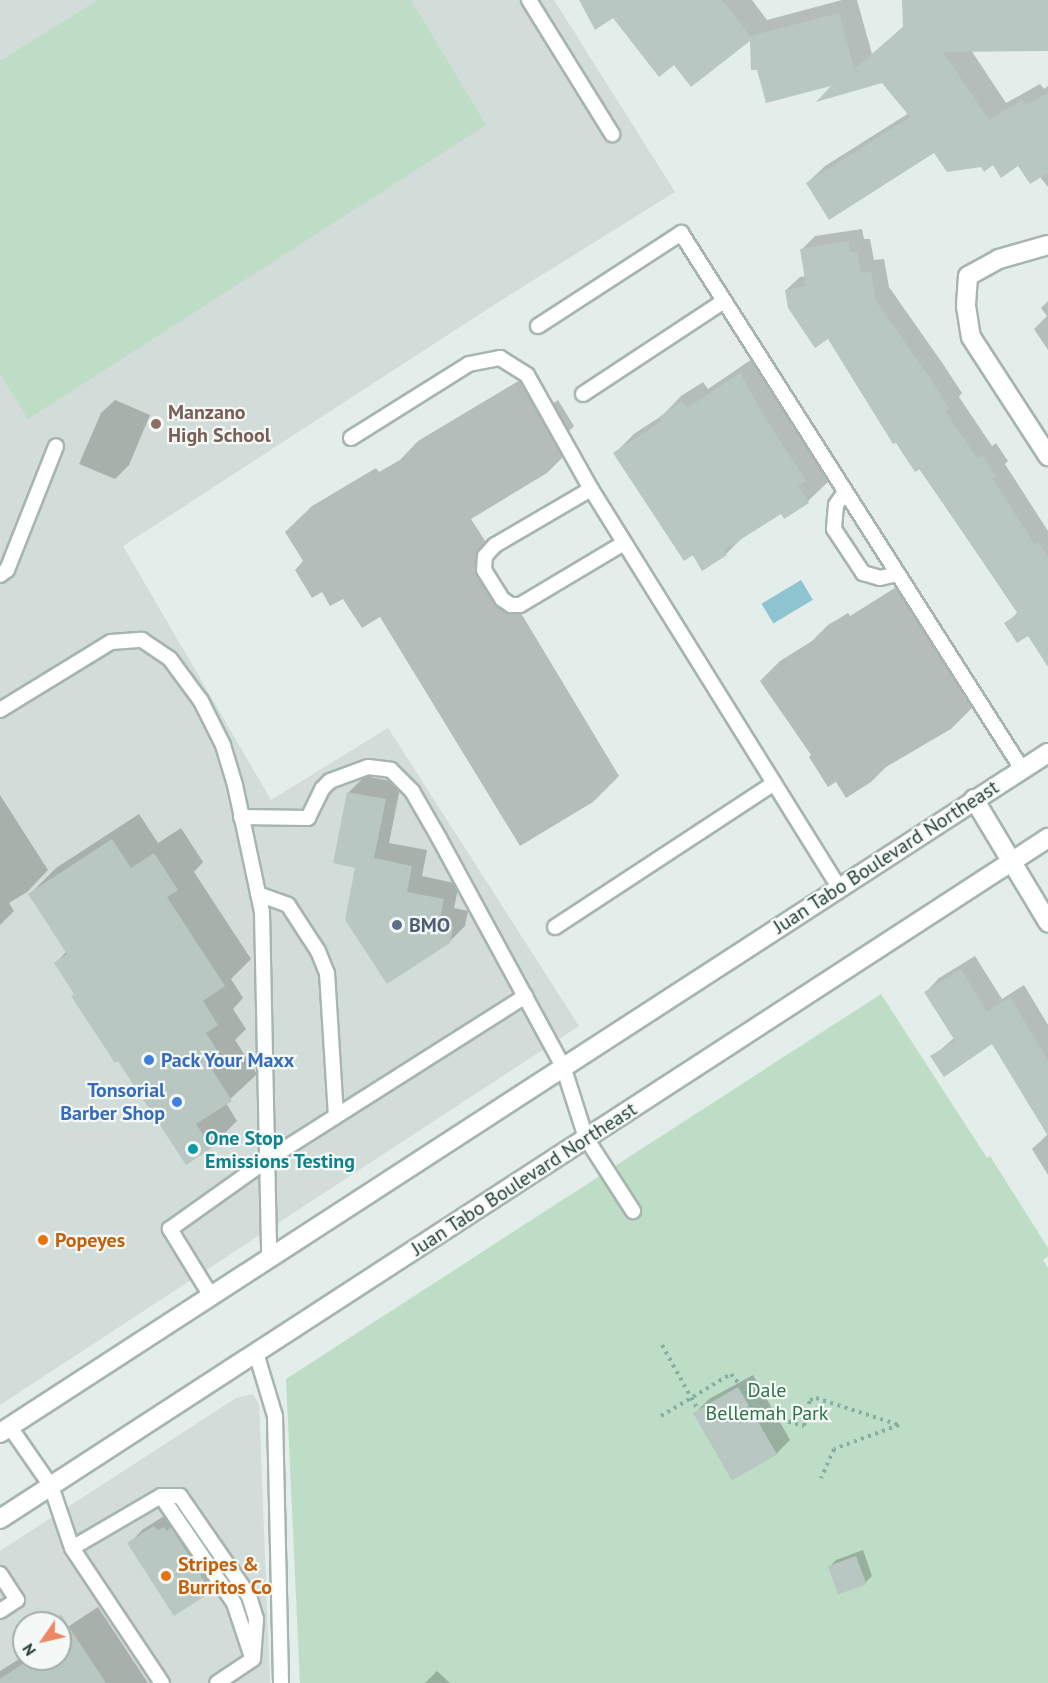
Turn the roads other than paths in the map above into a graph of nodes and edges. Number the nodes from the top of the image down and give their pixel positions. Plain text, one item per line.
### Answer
1 (529, 0) edge
2 (612, 134) dead end
3 (1048, 245) edge
4 (724, 301) junction
5 (538, 326) dead end
6 (583, 394) dead end
7 (351, 438) dead end
8 (56, 446) dead end
9 (1048, 456) edge
10 (591, 489) junction
11 (845, 492) junction
12 (624, 543) junction
13 (898, 574) junction
14 (0, 575) edge
15 (0, 710) edge
16 (1048, 753) edge
17 (1022, 769) junction
18 (774, 783) junction
19 (974, 799) junction
20 (241, 817) junction
21 (1048, 838) edge
22 (1011, 861) junction
23 (839, 887) junction
24 (258, 894) junction
25 (1048, 922) edge
26 (555, 927) dead end
27 (525, 996) junction
28 (563, 1066) junction
29 (336, 1116) junction
30 (586, 1138) junction
31 (267, 1160) junction
32 (633, 1211) dead end
33 (269, 1258) junction
34 (211, 1296) junction
35 (256, 1353) junction
36 (5, 1430) edge
37 (51, 1486) junction
38 (0, 1519) edge
39 (72, 1548) junction
40 (0, 1574) edge
41 (0, 1611) edge
42 (162, 1683) edge
43 (217, 1683) edge
44 (281, 1683) edge

1 - 2 lane
3 - 9 main road
4 - 5 lane
4 - 6 lane
4 - 11 lane
7 - 10 lane
8 - 14 lane
10 - 12 lane
10 - 12 lane
11 - 13 lane
11 - 13 lane
12 - 18 lane
13 - 17 lane
15 - 20 lane
16 - 17 main road, Juan Tabo Boulevard Northeast
17 - 19 main road, Juan Tabo Boulevard Northeast
18 - 23 lane
18 - 26 lane
19 - 22 main road
19 - 23 main road, Juan Tabo Boulevard Northeast
20 - 24 lane
20 - 27 lane
21 - 22 main road, Juan Tabo Boulevard Northeast
22 - 25 main road
22 - 30 main road, Juan Tabo Boulevard Northeast
23 - 28 main road, Juan Tabo Boulevard Northeast
24 - 29 lane
24 - 31 lane
27 - 28 lane
27 - 29 lane
28 - 30 lane
28 - 33 main road, Juan Tabo Boulevard Northeast
29 - 31 lane
30 - 32 lane
30 - 35 main road, Juan Tabo Boulevard Northeast
31 - 33 lane
31 - 34 lane
33 - 34 main road, Juan Tabo Boulevard Northeast
34 - 36 main road, Juan Tabo Boulevard Northeast
35 - 37 main road, Juan Tabo Boulevard Northeast
35 - 44 lane
36 - 37 lane
37 - 38 main road, Juan Tabo Boulevard Northeast
37 - 39 lane
39 - 42 lane
39 - 43 lane
40 - 41 lane

